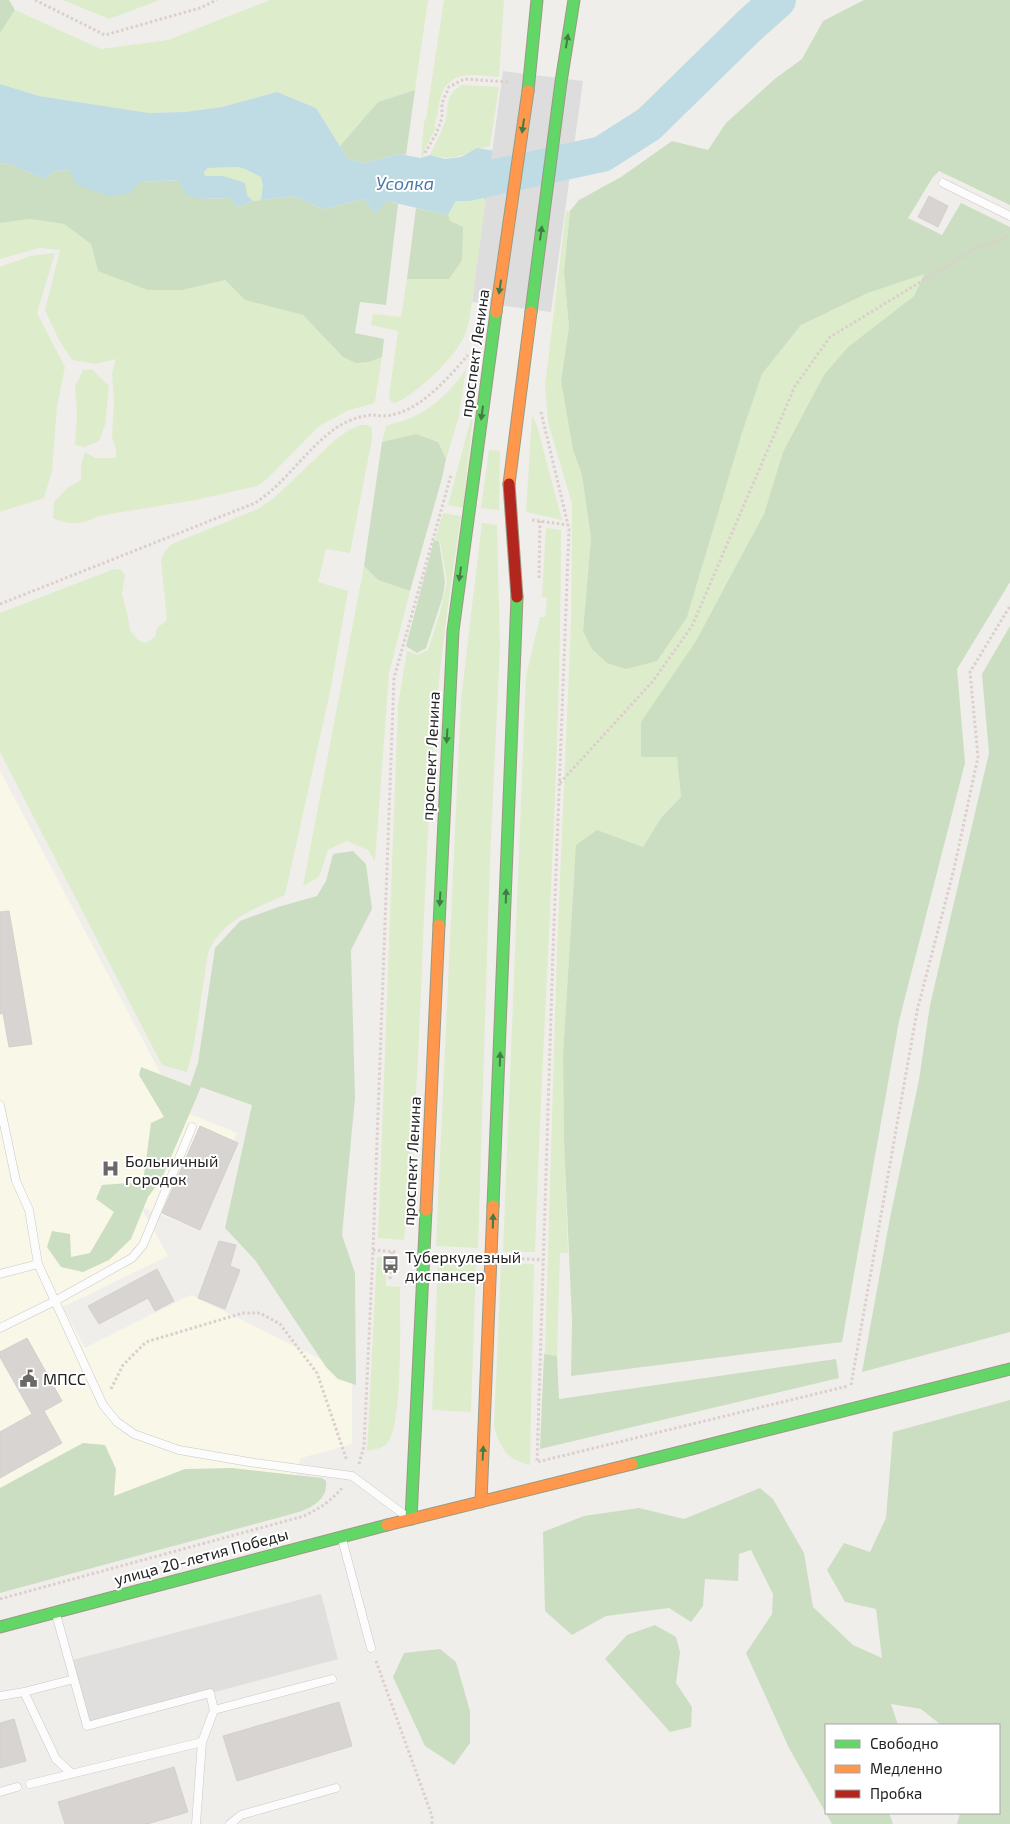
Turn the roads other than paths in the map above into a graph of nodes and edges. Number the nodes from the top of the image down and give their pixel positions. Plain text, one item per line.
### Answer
1 (537, 0) edge
2 (574, 0) edge
3 (943, 183) dead end
4 (1010, 216) edge
5 (0, 1105) edge
6 (192, 1127) dead end
7 (38, 1264) junction
8 (0, 1274) edge
9 (55, 1301) junction
10 (0, 1328) edge
11 (1010, 1369) edge
12 (481, 1502) junction
13 (410, 1519) junction
14 (341, 1537) junction
15 (56, 1612) junction
16 (0, 1627) edge
17 (371, 1648) road end
18 (332, 1679) dead end
19 (74, 1680) junction
20 (24, 1692) junction
21 (0, 1696) edge
22 (214, 1710) junction
23 (202, 1742) junction
24 (71, 1773) junction
25 (30, 1784) dead end
26 (17, 1787) dead end
27 (336, 1788) dead end
28 (0, 1792) edge
29 (196, 1824) edge
30 (230, 1824) edge

1 -> 13 street, проспект Ленина
12 -> 2 street
3 - 4 lane
5 - 7 lane
6 - 9 lane
7 - 8 lane
7 - 9 lane
9 - 10 lane
9 - 13 lane
11 - 12 street, улица 20-летия Победы
12 - 13 street, улица 20-летия Победы
13 - 14 street, улица 20-летия Победы
14 - 15 street, улица 20-летия Победы
14 - 17 lane
15 - 16 street, улица 20-летия Победы
15 - 19 lane
18 - 22 lane
19 - 20 lane
19 - 22 lane
20 - 21 lane
20 - 24 lane
22 - 23 lane
23 - 24 lane
23 - 29 lane
24 - 25 lane
26 - 28 lane
27 - 30 lane

